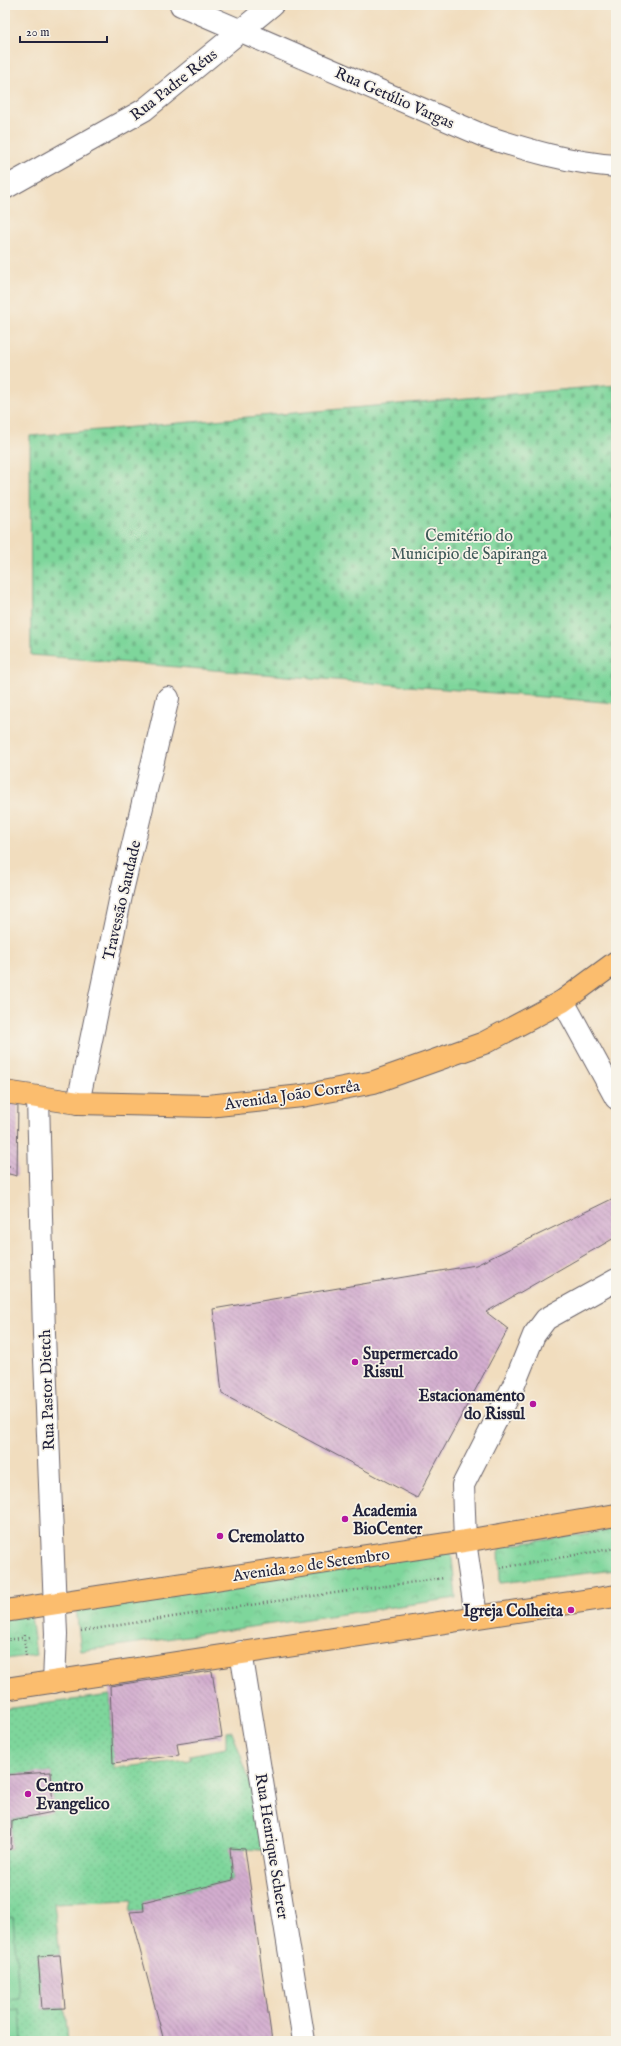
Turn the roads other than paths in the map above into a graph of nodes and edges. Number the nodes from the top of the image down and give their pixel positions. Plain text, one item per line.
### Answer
1 (181, 5) edge
2 (272, 5) edge
3 (241, 30) junction
4 (616, 166) edge
5 (5, 194) edge
6 (168, 698) dead end
7 (616, 962) edge
8 (563, 1001) junction
9 (5, 1092) edge
10 (38, 1098) junction
11 (616, 1098) edge
12 (78, 1103) junction
13 (616, 1280) edge
14 (616, 1515) edge
15 (464, 1541) junction
16 (616, 1596) edge
17 (55, 1604) junction
18 (5, 1611) edge
19 (476, 1616) junction
20 (241, 1652) junction
21 (54, 1682) junction
22 (5, 1689) edge
23 (304, 2041) edge

1 - 3 street, Rua Getúlio Vargas
2 - 3 street, Rua Padre Réus
3 - 4 street, Rua Getúlio Vargas
3 - 5 street, Rua Padre Réus
6 - 12 street, Travessão Saudade
7 - 8 main road, Avenida João Corrêa
8 - 11 street
8 - 12 main road, Avenida João Corrêa
9 - 10 main road, Avenida João Corrêa
10 - 12 main road, Avenida João Corrêa
10 - 17 street, Rua Pastor Dietch
13 - 15 street
14 - 15 main road, Avenida 20 de Setembro
15 - 17 main road, Avenida 20 de Setembro
15 - 19 street
16 - 19 main road
17 - 18 main road, Avenida 20 de Setembro
17 - 21 street, Rua Pastor Dietch
19 - 20 main road
20 - 21 main road
20 - 23 street, Rua Henrique Scherer
21 - 22 main road

